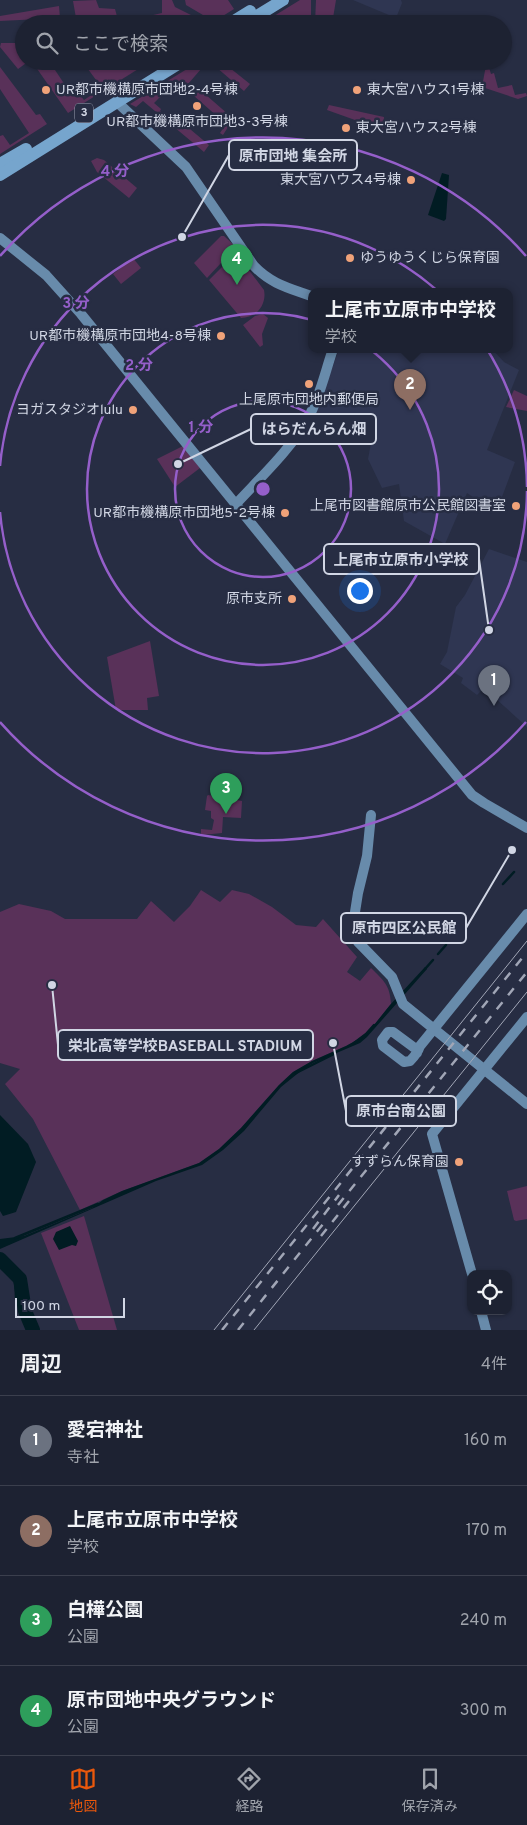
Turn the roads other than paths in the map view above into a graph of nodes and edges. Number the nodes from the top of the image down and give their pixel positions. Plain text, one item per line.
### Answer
1 (267, 0) edge
2 (283, 0) edge
3 (243, 15) edge
4 (259, 15) edge
5 (153, 70) edge
6 (169, 70) edge
7 (117, 102) junction
8 (0, 164) edge
9 (0, 175) edge
10 (0, 238) edge
11 (308, 295) edge
12 (332, 353) edge
13 (236, 504) junction
14 (371, 815) dead end
15 (527, 828) edge
16 (527, 914) edge
17 (527, 1018) edge
18 (434, 1028) junction
19 (417, 1049) dead end
20 (485, 1070) junction
21 (527, 1104) edge
22 (471, 1270) edge
23 (482, 1315) edge
24 (486, 1330) edge

1 - 3 main road
2 - 4 main road
5 - 8 main road, 3
6 - 7 main road, 3
7 - 9 main road, 3
7 - 11 street
10 - 13 street
12 - 13 street
13 - 15 street
14 - 18 street
16 - 18 street
17 - 20 street
18 - 19 street
18 - 20 street
20 - 21 street
20 - 22 street
23 - 24 street

